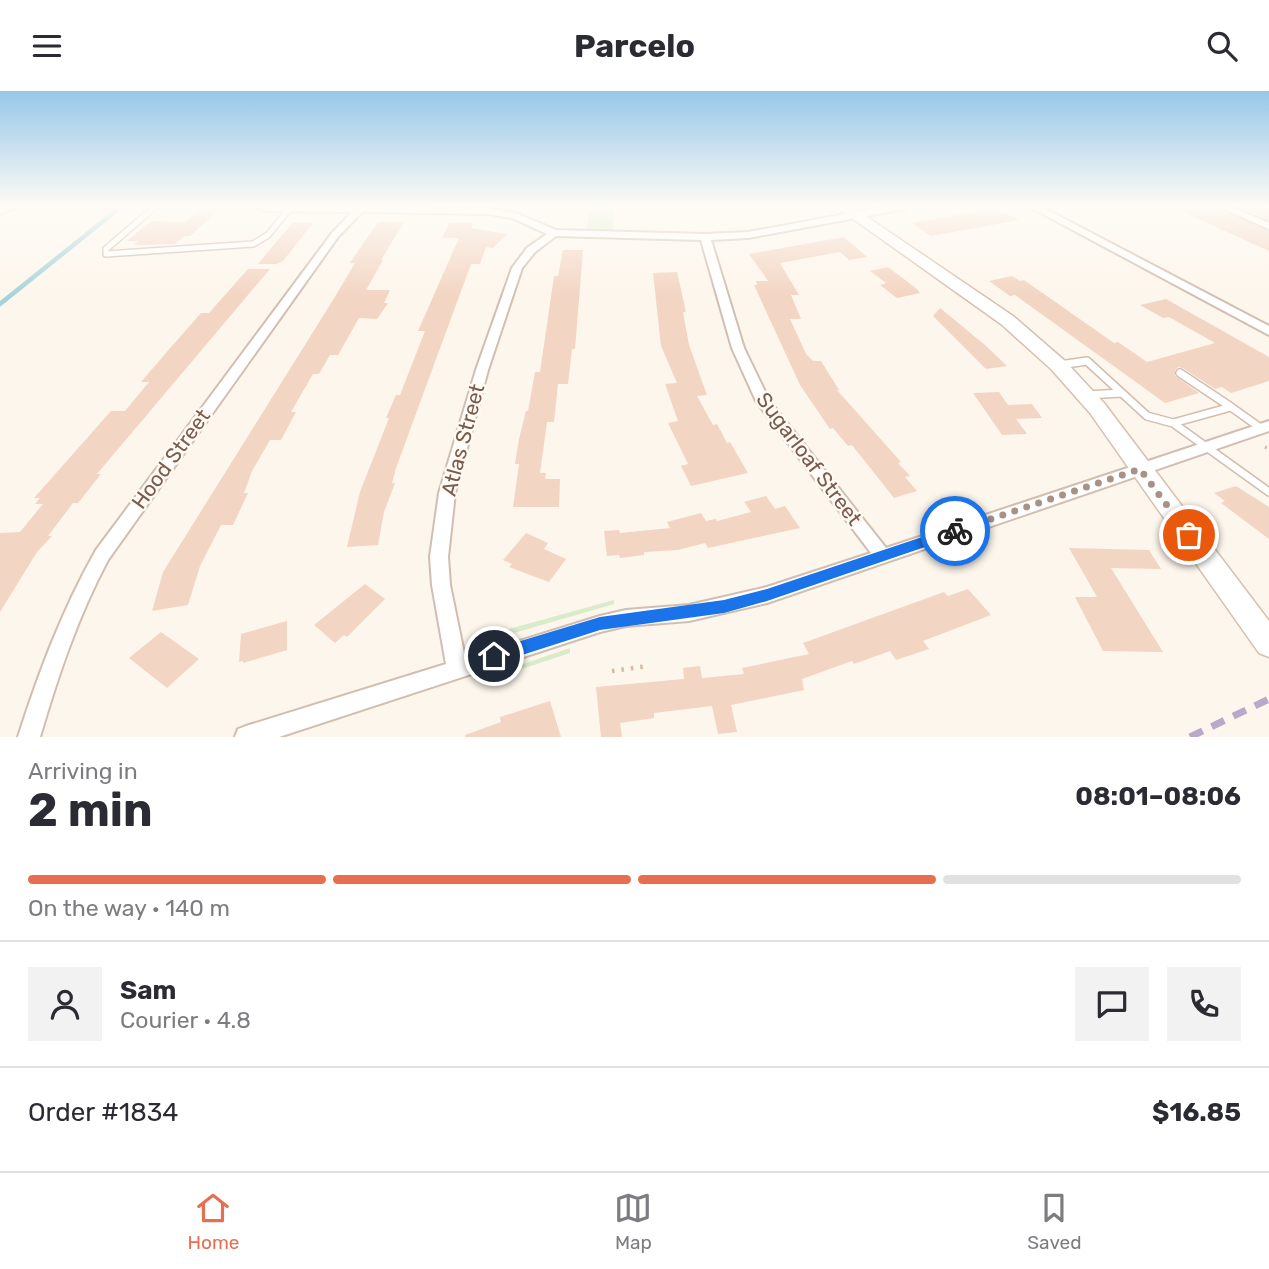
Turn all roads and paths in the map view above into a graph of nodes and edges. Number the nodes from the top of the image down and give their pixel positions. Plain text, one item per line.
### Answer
1 (121, 236) edge
2 (266, 236) edge
3 (334, 236) edge
4 (550, 236) edge
5 (673, 236) edge
6 (723, 236) edge
7 (886, 236) edge
8 (1089, 236) edge
9 (705, 237) junction
10 (1269, 331) edge
11 (1058, 365) junction
12 (1180, 373) dead end
13 (1121, 393) junction
14 (1087, 395) junction
15 (1231, 407) junction
16 (1173, 423) junction
17 (1266, 438) edge
18 (1207, 448) junction
19 (1140, 469) junction
20 (1269, 492) edge
21 (883, 556) junction
22 (1269, 644) edge
23 (648, 666) dead end
24 (457, 668) junction
25 (612, 671) dead end
26 (29, 737) edge
27 (246, 737) edge

1 - 2 lane
3 - 26 street, Hood Street
4 - 24 street, Atlas Street
5 - 9 street
6 - 9 street
7 - 11 main road
8 - 10 street
9 - 21 street, Sugarloaf Street
11 - 13 lane
11 - 14 main road
12 - 15 lane
13 - 14 lane
13 - 16 lane
14 - 19 main road
15 - 16 lane
15 - 17 lane
16 - 18 lane
17 - 18 street
18 - 19 street
18 - 20 lane
19 - 21 street
19 - 22 main road
21 - 24 street
23 - 25 path
24 - 27 street

